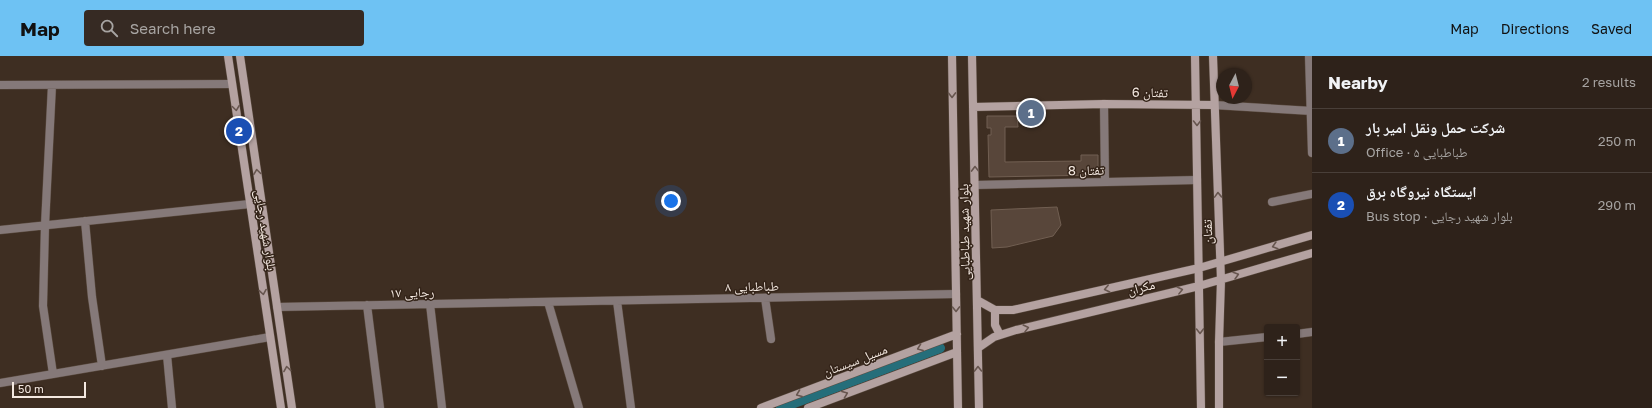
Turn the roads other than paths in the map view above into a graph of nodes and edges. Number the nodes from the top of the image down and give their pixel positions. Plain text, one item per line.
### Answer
1 (228, 56) edge
2 (240, 56) edge
3 (952, 56) edge
4 (972, 56) edge
5 (1195, 56) edge
6 (1213, 56) edge
7 (1309, 56) edge
8 (232, 84) junction
9 (0, 85) edge
10 (52, 85) junction
11 (1104, 104) junction
12 (1197, 105) junction
13 (1214, 105) junction
14 (974, 107) junction
15 (1311, 111) edge
16 (1312, 153) edge
17 (1197, 180) junction
18 (1105, 182) junction
19 (975, 185) junction
20 (1312, 194) edge
21 (262, 202) junction
22 (1272, 202) dead end
23 (250, 204) junction
24 (85, 221) junction
25 (45, 225) junction
26 (0, 230) edge
27 (1312, 235) edge
28 (1312, 253) edge
29 (1301, 256) junction
30 (1312, 258) edge
31 (1220, 262) junction
32 (1199, 268) junction
33 (1221, 280) junction
34 (1199, 286) junction
35 (956, 294) junction
36 (765, 298) junction
37 (977, 300) junction
38 (617, 301) junction
39 (548, 302) junction
40 (430, 304) junction
41 (367, 305) junction
42 (277, 307) junction
43 (995, 310) junction
44 (1312, 332) edge
45 (957, 334) junction
46 (1300, 334) edge
47 (1000, 335) junction
48 (270, 337) junction
49 (1264, 337) edge
50 (772, 338) dead end
51 (1219, 342) junction
52 (978, 348) junction
53 (957, 352) junction
54 (167, 355) junction
55 (102, 366) junction
56 (53, 374) junction
57 (0, 383) edge
58 (172, 408) edge
59 (281, 408) edge
60 (292, 408) edge
61 (380, 408) edge
62 (442, 408) edge
63 (579, 408) edge
64 (631, 408) edge
65 (761, 408) edge
66 (808, 408) edge
67 (958, 408) edge
68 (979, 408) edge
69 (1201, 408) edge
70 (1219, 408) edge

1 - 8 street, بلوار شهید رجایی
21 -> 2 street, بلوار شهید رجایی
3 -> 35 street, بلوار شهید طباطبایی
4 - 14 street, بلوار شهید طباطبایی
5 - 12 street, تفتان
6 - 13 street, تفتان
7 - 15 street
8 - 10 street
8 -> 23 street, بلوار شهید رجایی
9 - 10 street
10 - 25 street
11 - 12 street, تفتان 6
11 - 14 street, تفتان 6
11 - 18 street
12 - 13 street, تفتان 6
12 -> 17 street, تفتان
13 - 15 street
31 -> 13 street, تفتان
19 -> 14 street, بلوار شهید طباطبایی
15 - 16 street
17 - 18 street, تفتان 8
17 - 32 street, تفتان
18 - 19 street, تفتان 8
19 - 37 street, بلوار شهید طباطبایی
20 - 22 street
21 - 23 street
21 - 42 street, بلوار شهید رجایی
23 - 24 street
23 -> 48 street, بلوار شهید رجایی
24 - 25 street
24 - 55 street
25 - 26 street
25 - 56 street
27 -> 31 street, مکران
28 - 29 street, مکران
29 - 30 street
33 -> 29 street, مکران
31 - 32 street, مکران
31 - 33 street, تفتان
32 - 34 street, تفتان
32 -> 43 street, مکران
33 - 34 street, مکران
33 - 51 street, تفتان
47 -> 34 street, مکران
34 -> 69 street, تفتان
35 - 36 street, طباطبایی ۸
35 -> 45 street, بلوار شهید طباطبایی
36 - 38 street, طباطبایی ۸
36 - 50 street
37 - 43 street
37 - 52 street, بلوار شهید طباطبایی
38 - 39 street, طباطبایی ۸
38 - 64 street
39 - 40 street, رجایی ۱۷
39 - 63 street
40 - 41 street, رجایی ۱۷
40 - 62 street
41 - 42 street, رجایی ۱۷
41 - 61 street
60 -> 42 street, بلوار شهید رجایی
43 - 47 street
44 - 46 street
45 - 53 street, بلوار شهید طباطبایی
45 -> 65 street, مسیل سیستان
47 - 52 street, مکران
48 - 54 street
48 - 59 street, بلوار شهید رجایی
49 - 51 street
51 - 70 street, تفتان
68 -> 52 street, بلوار شهید طباطبایی
66 -> 53 street
53 - 67 street, بلوار شهید طباطبایی
54 - 55 street
54 - 58 street
55 - 56 street
56 - 57 street

